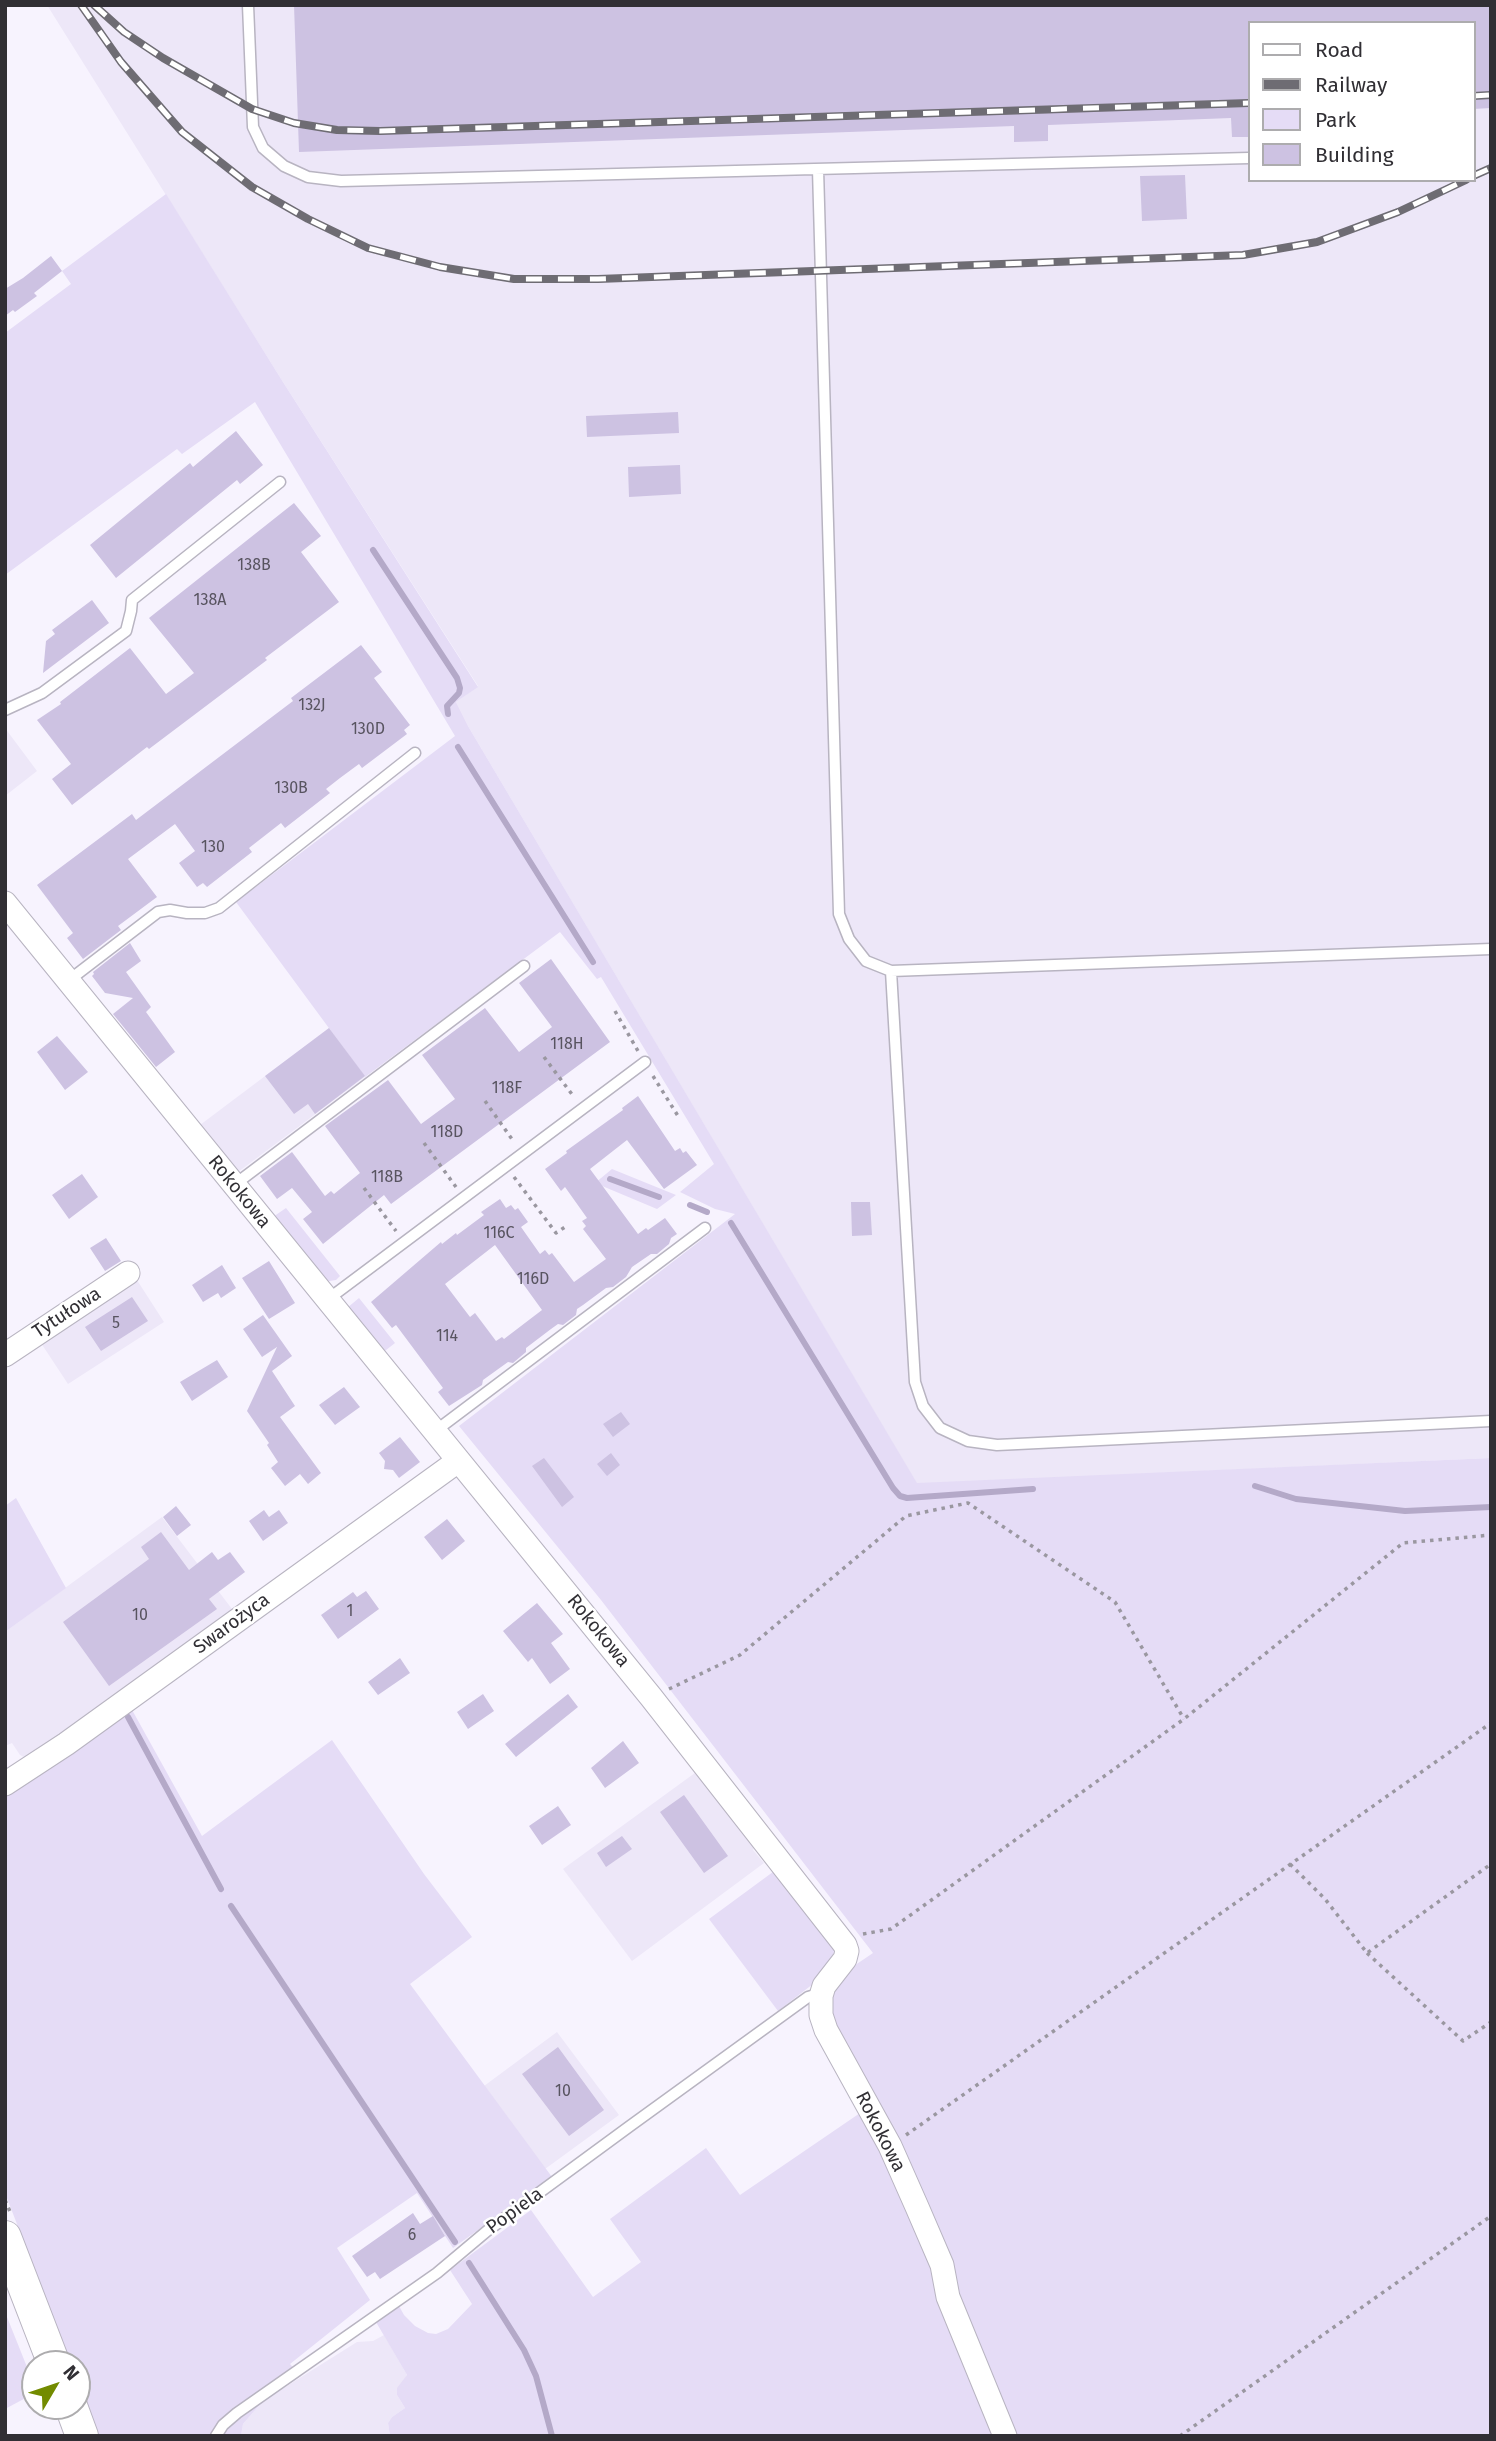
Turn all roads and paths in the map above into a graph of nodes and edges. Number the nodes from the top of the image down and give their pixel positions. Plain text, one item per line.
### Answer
1 (248, 5) edge
2 (1248, 158) edge
3 (818, 169) junction
4 (280, 482) dead end
5 (5, 710) edge
6 (415, 753) dead end
7 (5, 903) edge
8 (1491, 949) edge
9 (524, 966) dead end
10 (891, 971) junction
11 (68, 981) junction
12 (544, 1057) dead end
13 (645, 1062) dead end
14 (485, 1101) dead end
15 (583, 1109) junction
16 (424, 1143) dead end
17 (523, 1154) junction
18 (507, 1167) junction
19 (234, 1185) junction
20 (364, 1188) dead end
21 (464, 1198) junction
22 (565, 1227) dead end
23 (705, 1228) dead end
24 (405, 1242) junction
25 (128, 1273) dead end
26 (327, 1300) junction
27 (5, 1355) edge
28 (1491, 1421) edge
29 (435, 1432) junction
30 (458, 1461) junction
31 (1491, 1535) edge
32 (652, 1697) junction
33 (1184, 1719) junction
34 (1491, 1723) edge
35 (11, 1780) edge
36 (1290, 1863) junction
37 (1491, 1864) edge
38 (840, 1938) junction
39 (1367, 1953) junction
40 (821, 1996) junction
41 (1491, 2022) edge
42 (890, 2146) junction
43 (1491, 2216) edge
44 (5, 2237) edge
45 (49, 2350) edge
46 (216, 2436) edge
47 (1005, 2436) edge
48 (1180, 2436) edge

1 - 3 lane
2 - 3 lane
3 - 10 lane
4 - 5 lane
6 - 11 lane
7 - 11 street, Rokokowa
8 - 10 lane
9 - 19 lane
10 - 28 lane
11 - 19 street, Rokokowa
12 - 15 path
13 - 15 lane
14 - 17 path
15 - 17 lane
16 - 21 path
17 - 18 lane
18 - 21 lane
18 - 22 path
19 - 26 street, Rokokowa
20 - 24 path
21 - 24 lane
23 - 29 lane
24 - 26 lane
25 - 27 street, Tytułowa
26 - 29 street, Rokokowa
29 - 30 street, Rokokowa
30 - 32 street, Rokokowa
30 - 35 street, Swarożyca
31 - 33 path
32 - 33 path
32 - 38 street, Rokokowa
33 - 38 path
34 - 36 path
36 - 39 path
36 - 42 path
37 - 39 path
38 - 40 street
39 - 41 path
40 - 42 street, Rokokowa
40 - 46 lane, Popiela
42 - 47 street, Rokokowa
43 - 48 path
44 - 45 main road

